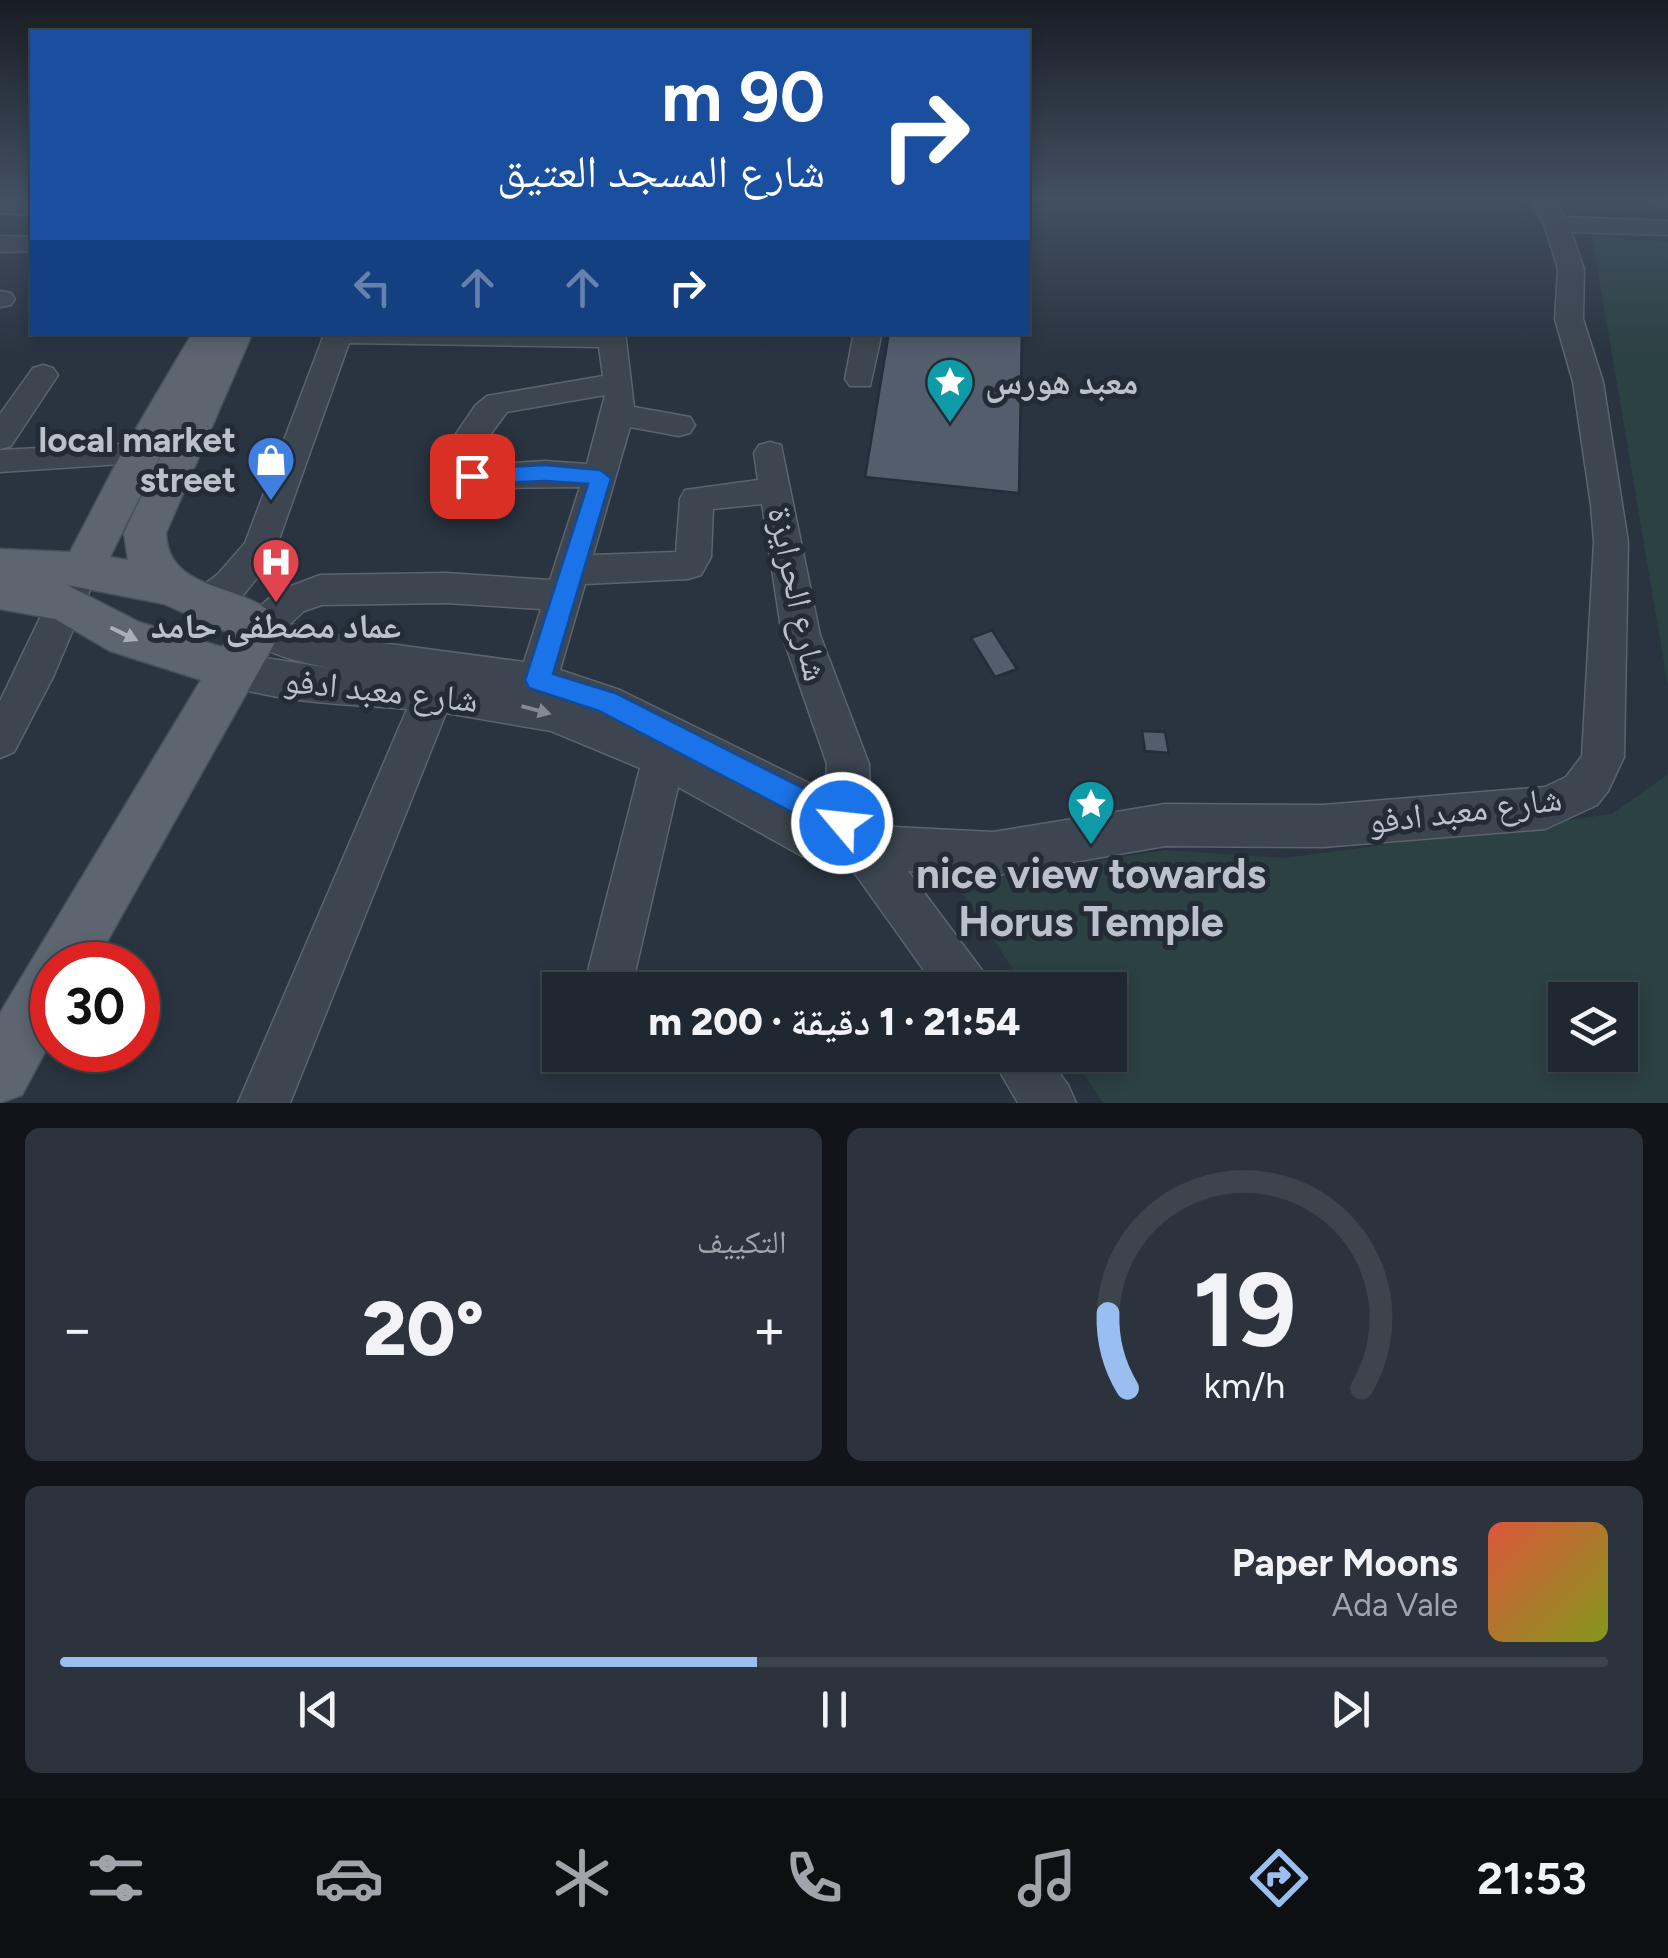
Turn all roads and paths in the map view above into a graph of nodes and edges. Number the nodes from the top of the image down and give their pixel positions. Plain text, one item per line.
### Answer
1 (1570, 251) edge
2 (208, 335) edge
3 (235, 335) edge
4 (337, 335) edge
5 (451, 335) edge
6 (611, 335) edge
7 (867, 335) edge
8 (507, 336) edge
9 (43, 375) dead end
10 (860, 379) dead end
11 (619, 399) junction
12 (679, 424) dead end
13 (0, 438) edge
14 (140, 454) junction
15 (0, 461) edge
16 (600, 478) junction
17 (0, 566) edge
18 (569, 583) junction
19 (73, 587) junction
20 (0, 591) edge
21 (195, 595) junction
22 (260, 628) junction
23 (232, 670) junction
24 (538, 680) junction
25 (434, 693) junction
26 (0, 739) edge
27 (663, 760) junction
28 (837, 834) junction
29 (75, 942) edge
30 (611, 972) edge
31 (952, 972) edge
32 (30, 1020) edge
33 (1027, 1072) edge
34 (0, 1073) edge
35 (264, 1103) edge
36 (1050, 1103) edge

1 - 28 street, شارع معبد ادفو
2 - 14 main road
3 - 21 main road
4 - 21 street
5 - 8 street
6 - 8 street
6 - 11 street
7 - 10 street
9 - 13 street
11 - 12 street
11 - 16 street
11 - 16 street
14 - 15 street
14 - 19 main road
16 - 18 street
17 - 19 main road
18 - 22 street
18 - 24 street
18 - 28 street, شارع الحرايزة
19 - 20 main road
19 - 21 main road
19 -> 23 main road
19 - 26 street
21 - 22 main road
22 - 23 main road
22 - 24 street, شارع معبد ادفو
23 - 25 street, شارع معبد ادفو
23 - 29 main road
24 - 28 street, شارع معبد ادفو
25 -> 27 street, شارع معبد ادفو
25 - 35 street
27 - 28 street, شارع معبد ادفو
27 - 30 street
28 - 31 street
32 - 34 main road
33 - 36 street

